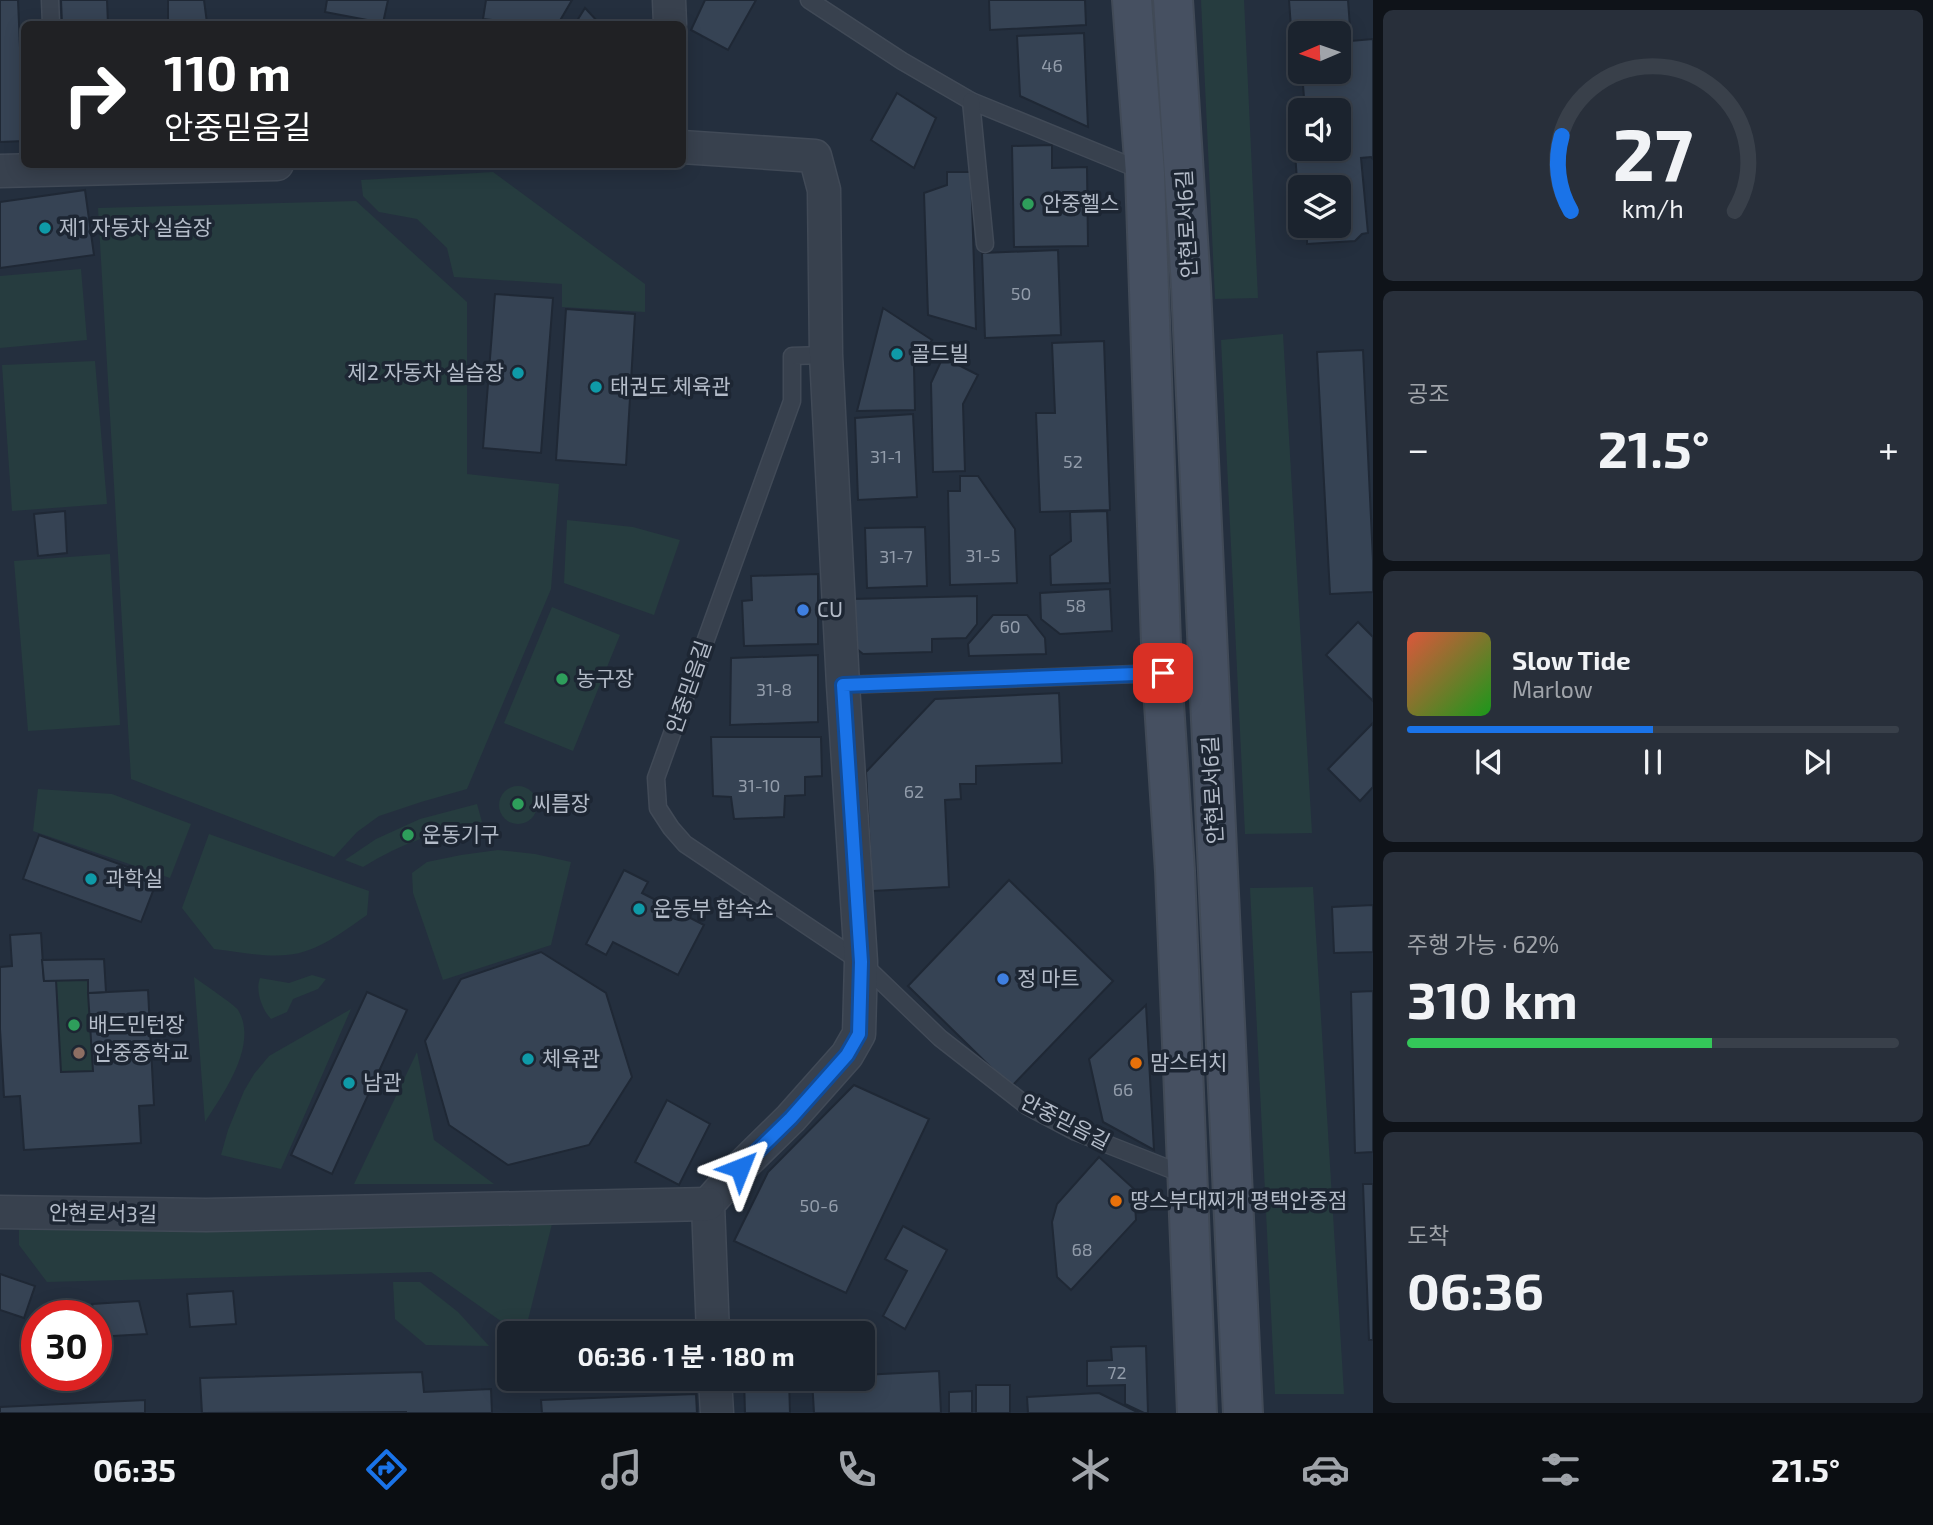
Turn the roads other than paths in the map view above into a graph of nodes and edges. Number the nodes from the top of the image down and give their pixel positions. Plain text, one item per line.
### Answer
1 (50, 0) edge
2 (669, 0) edge
3 (809, 0) edge
4 (1132, 0) edge
5 (1173, 0) edge
6 (51, 21) edge
7 (670, 21) edge
8 (971, 101) junction
9 (686, 146) edge
10 (42, 168) edge
11 (0, 171) edge
12 (1145, 173) junction
13 (985, 244) dead end
14 (826, 355) junction
15 (1163, 673) junction
16 (843, 685) junction
17 (861, 962) junction
18 (1188, 1176) junction
19 (708, 1204) junction
20 (0, 1212) edge
21 (712, 1321) edge
22 (716, 1391) edge
23 (717, 1413) edge
24 (1197, 1413) edge
25 (1243, 1413) edge

1 - 6 lane
2 - 7 street
3 - 8 lane, 안현로서6길
4 - 12 street, 안현로서6길
5 - 25 street, 안현로서6길
8 - 12 lane, 안현로서6길
8 - 13 lane
9 - 14 street
10 - 11 street
12 - 15 street, 안현로서6길
14 - 16 street
14 - 17 lane, 안중믿음길
15 - 16 lane
15 - 18 street, 안현로서6길
16 - 17 street
17 - 18 lane, 안중믿음길
17 - 19 street
18 - 24 street, 안현로서6길
19 - 20 street, 안현로서3길
19 - 21 street
22 - 23 street

